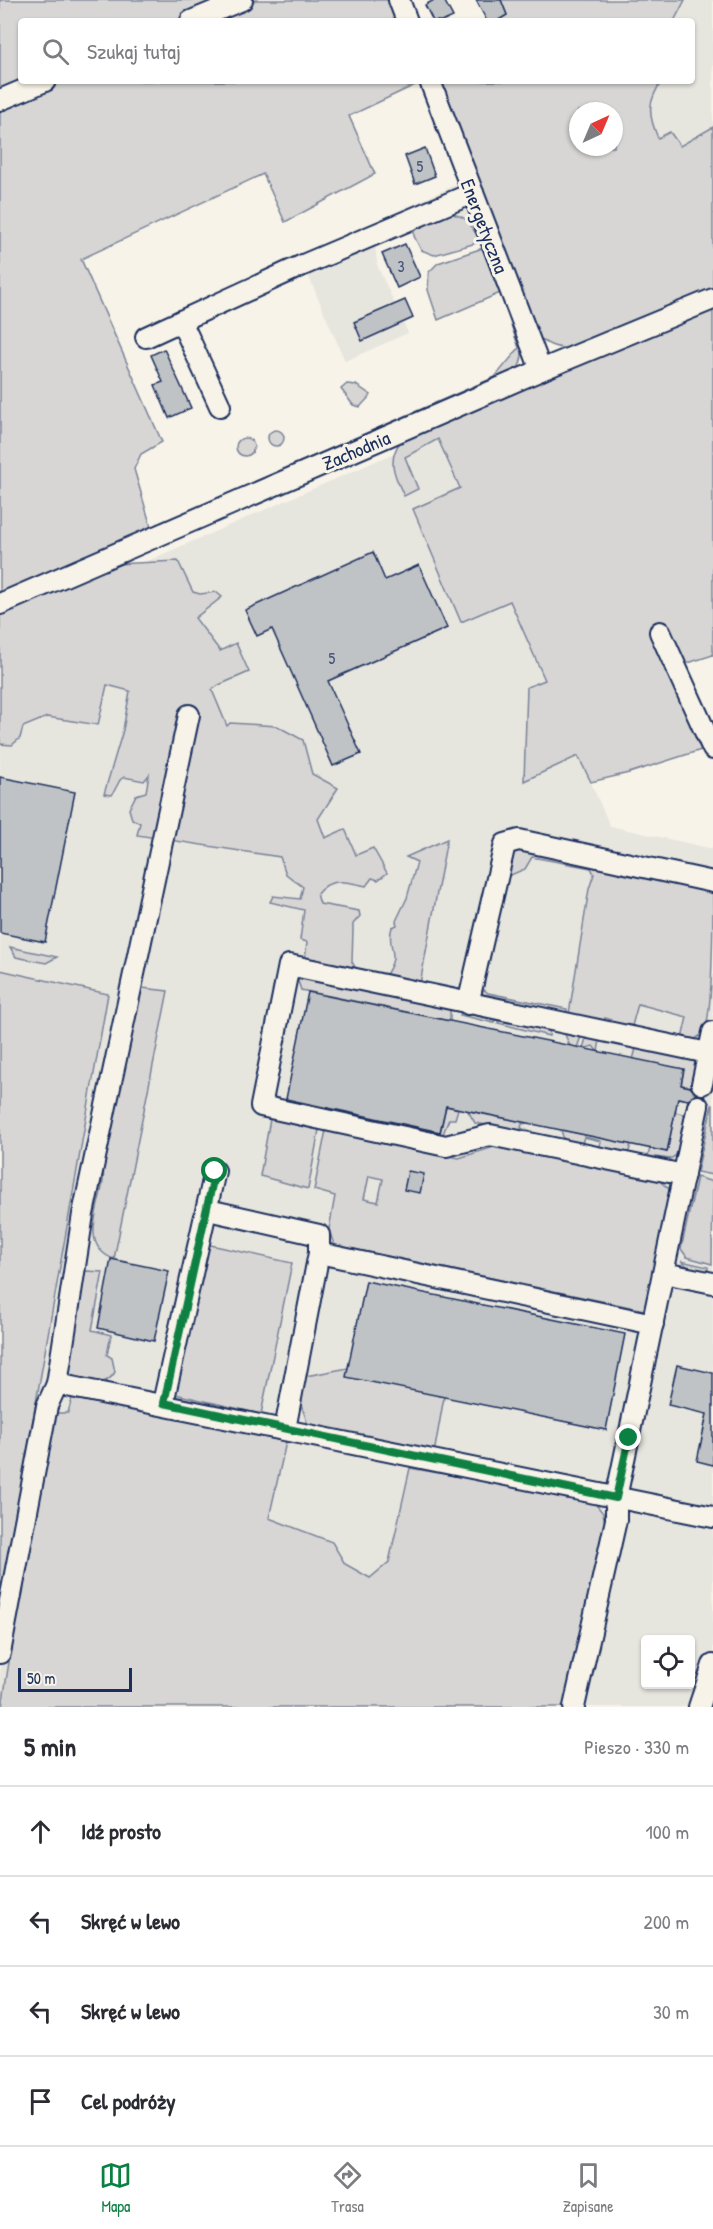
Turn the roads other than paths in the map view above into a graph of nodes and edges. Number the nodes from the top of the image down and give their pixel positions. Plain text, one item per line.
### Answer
1 (242, 0) edge
2 (399, 0) edge
3 (198, 18) edge
4 (406, 18) edge
5 (38, 84) edge
6 (431, 84) edge
7 (0, 100) edge
8 (472, 193) junction
9 (713, 299) edge
10 (181, 321) junction
11 (146, 337) dead end
12 (541, 370) junction
13 (220, 406) dead end
14 (0, 604) edge
15 (660, 632) dead end
16 (189, 716) dead end
17 (713, 749) edge
18 (713, 882) edge
19 (468, 1004) junction
20 (713, 1032) edge
21 (708, 1053) junction
22 (702, 1084) dead end
23 (698, 1106) dead end
24 (215, 1171) dead end
25 (684, 1175) junction
26 (217, 1212) dead end
27 (319, 1253) junction
28 (664, 1273) junction
29 (713, 1283) edge
30 (653, 1324) junction
31 (57, 1384) junction
32 (164, 1403) junction
33 (285, 1429) junction
34 (616, 1498) junction
35 (713, 1517) edge
36 (0, 1653) edge
37 (713, 1665) edge
38 (574, 1707) edge
39 (699, 1707) edge

1 - 3 street
2 - 4 street
5 - 7 street
6 - 8 street, Energetyczna
8 - 10 street
8 - 12 street, Energetyczna
9 - 12 street, Zachodnia
10 - 11 street
10 - 13 street
12 - 14 street, Zachodnia
15 - 17 street
16 - 31 street
18 - 19 street
19 - 21 street
19 - 25 street
20 - 21 street
21 - 22 street
23 - 25 street
24 - 32 street
25 - 28 street
26 - 27 street
27 - 30 street
27 - 33 street
28 - 29 street
28 - 30 street
30 - 34 street
31 - 32 street
31 - 36 street
32 - 33 street
33 - 34 street
34 - 35 street
34 - 38 street
37 - 39 street

